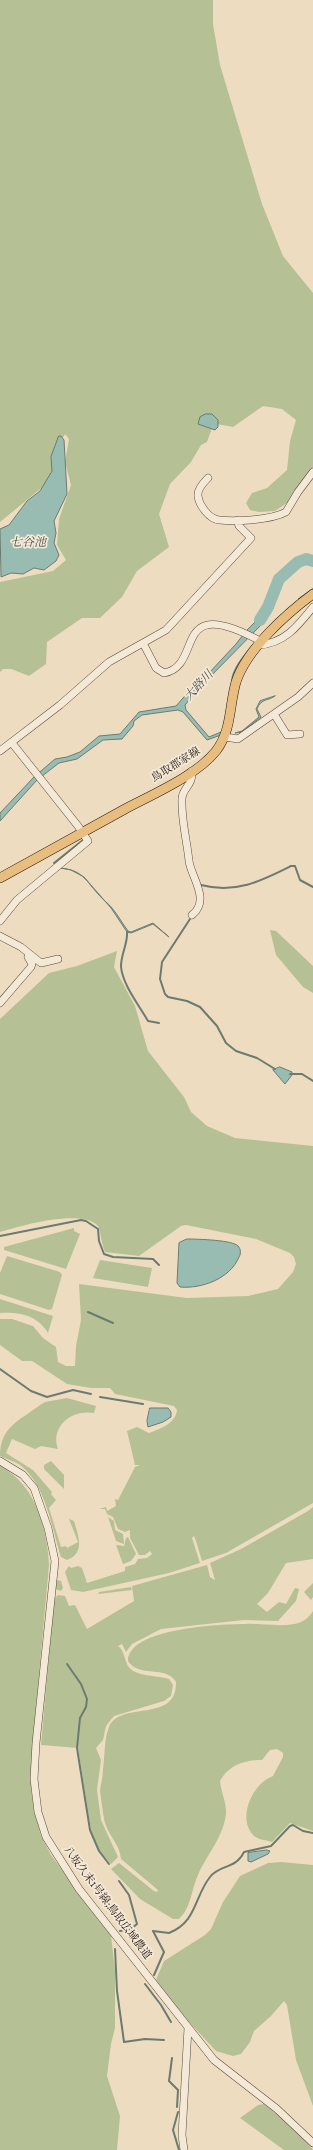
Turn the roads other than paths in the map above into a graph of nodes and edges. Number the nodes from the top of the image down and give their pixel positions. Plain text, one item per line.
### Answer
1 (313, 472) edge
2 (208, 478) dead end
3 (237, 520) junction
4 (313, 594) edge
5 (313, 607) edge
6 (143, 643) junction
7 (260, 644) junction
8 (313, 683) edge
9 (274, 714) junction
10 (300, 734) dead end
11 (225, 737) junction
12 (12, 743) junction
13 (0, 751) edge
14 (192, 771) junction
15 (82, 832) junction
16 (0, 878) edge
17 (192, 915) dead end
18 (0, 921) edge
19 (0, 936) edge
20 (25, 951) junction
21 (58, 959) dead end
22 (0, 1003) edge
23 (0, 1461) edge
24 (188, 2028) junction
25 (313, 2144) edge
26 (184, 2150) edge

1 - 3 street
2 - 3 street
3 - 6 street
4 - 7 main road, 鳥取郡家線
5 - 7 street
6 - 7 street
6 - 12 street
7 - 11 main road, 鳥取郡家線
8 - 9 street
9 - 10 street
9 - 11 street
11 - 14 main road, 鳥取郡家線
12 - 13 street
12 - 15 street
14 - 15 main road, 鳥取郡家線
14 - 17 street
15 - 16 main road, 鳥取郡家線
15 - 18 street
19 - 20 street
20 - 21 street
20 - 22 street
23 - 24 street, 八坂久末1号線;鳥取広域農道
24 - 25 street, 八坂久末1号線;鳥取広域農道
24 - 26 street

